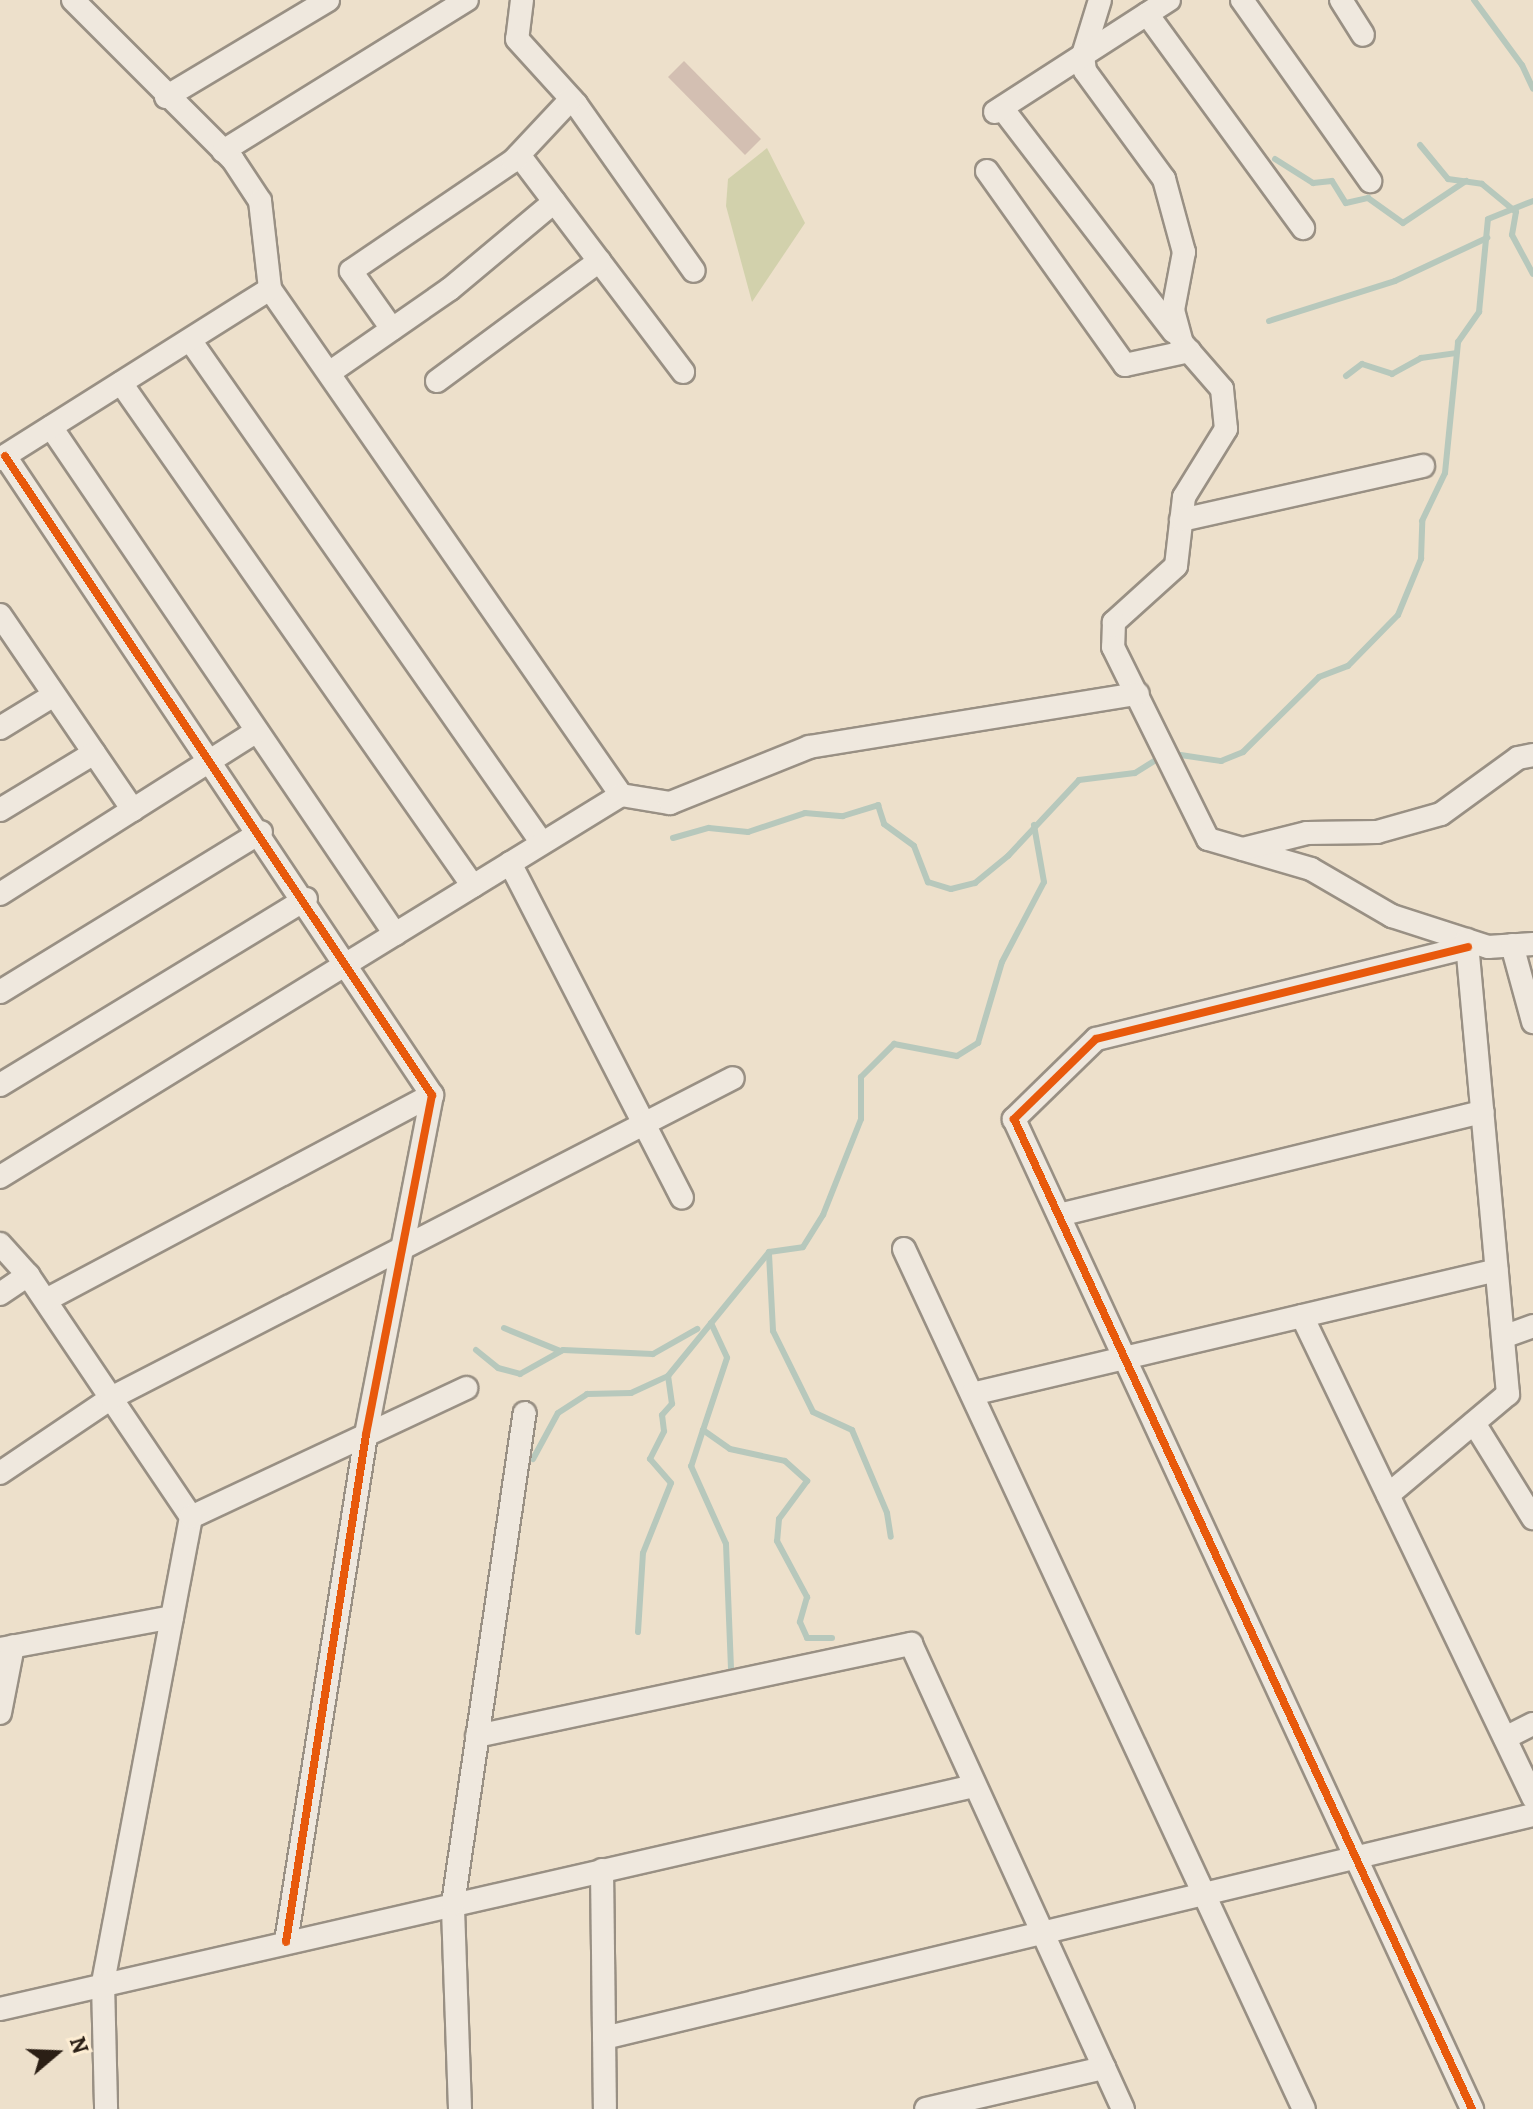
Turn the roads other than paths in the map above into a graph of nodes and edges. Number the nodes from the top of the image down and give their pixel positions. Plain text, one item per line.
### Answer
1 (73, 0) edge
2 (328, 0) edge
3 (467, 0) edge
4 (522, 0) edge
5 (1100, 0) edge
6 (1169, 0) edge
7 (1242, 0) edge
8 (1341, 0) edge
9 (1147, 14) junction
10 (1363, 35) dead end
11 (1083, 55) junction
12 (166, 97) junction
13 (571, 99) junction
14 (223, 151) junction
15 (519, 155) junction
16 (987, 171) dead end
17 (1370, 181) dead end
18 (554, 202) junction
19 (1303, 228) dead end
20 (599, 261) junction
21 (694, 271) dead end
22 (270, 289) junction
23 (392, 329) junction
24 (190, 340) junction
25 (1186, 347) junction
26 (683, 372) dead end
27 (329, 373) junction
28 (437, 381) dead end
29 (121, 383) junction
30 (51, 427) junction
31 (3, 458) edge
32 (1423, 466) dead end
33 (1181, 520) junction
34 (0, 615) edge
35 (1138, 694) junction
36 (54, 695) junction
37 (0, 728) edge
38 (257, 731) junction
39 (94, 753) junction
40 (1533, 755) edge
41 (212, 760) junction
42 (621, 795) junction
43 (0, 810) edge
44 (133, 810) junction
45 (261, 832) junction
46 (542, 843) junction
47 (1242, 849) junction
48 (510, 863) junction
49 (473, 886) junction
50 (0, 894) edge
51 (306, 899) junction
52 (395, 934) junction
53 (1467, 944) junction
54 (1522, 945) edge
55 (349, 962) junction
56 (0, 992) edge
57 (1533, 1022) edge
58 (733, 1078) dead end
59 (0, 1085) edge
60 (432, 1095) junction
61 (1483, 1112) junction
62 (644, 1124) junction
63 (0, 1177) edge
64 (682, 1197) dead end
65 (1059, 1215) junction
66 (0, 1244) edge
67 (402, 1248) junction
68 (904, 1249) dead end
69 (1497, 1270) junction
70 (28, 1275) junction
71 (0, 1294) edge
72 (46, 1300) junction
73 (1302, 1316) junction
74 (1523, 1334) edge
75 (1125, 1358) junction
76 (466, 1388) dead end
77 (972, 1394) junction
78 (111, 1398) junction
79 (525, 1413) dead end
80 (1474, 1423) junction
81 (366, 1435) junction
82 (0, 1473) edge
83 (1388, 1495) junction
84 (191, 1517) junction
85 (1533, 1518) edge
86 (172, 1617) junction
87 (6, 1648) edge
88 (0, 1713) edge
89 (1533, 1724) edge
90 (477, 1736) junction
91 (1505, 1738) junction
92 (974, 1786) junction
93 (1533, 1797) edge
94 (1533, 1815) edge
95 (1355, 1857) junction
96 (602, 1870) junction
97 (1203, 1893) junction
98 (453, 1904) junction
99 (1041, 1931) junction
100 (286, 1942) junction
101 (103, 1983) junction
102 (0, 2009) edge
103 (604, 2038) junction
104 (1104, 2068) junction
105 (106, 2109) edge
106 (460, 2109) edge
107 (605, 2109) edge
108 (926, 2109) edge
109 (1123, 2109) edge
110 (1304, 2109) edge
111 (1472, 2109) edge

1 - 12 street
2 - 12 street
3 - 14 street
4 - 13 street
5 - 11 street
6 - 9 street
7 - 17 street
8 - 10 street
9 - 11 street
9 - 19 street
11 - 25 street
11 - 25 street
12 - 14 street
13 - 15 street
13 - 21 street
14 - 22 street
15 - 18 street
15 - 23 street
16 - 25 street
18 - 20 street
18 - 23 street
20 - 26 street
20 - 28 street
22 - 24 street
22 - 27 street
23 - 27 street
24 - 29 street
24 - 46 street
25 - 33 street
27 - 42 street
29 - 30 street
29 - 49 street
30 - 31 street
30 - 38 street
31 - 41 street
32 - 33 street
33 - 35 street
34 - 36 street
35 - 42 street
35 - 47 street
36 - 37 street
36 - 39 street
38 - 41 street
38 - 52 street
39 - 43 street
39 - 44 street
40 - 47 street
41 - 44 street
41 - 45 street
42 - 46 street
44 - 50 street
45 - 51 street
45 - 56 street
46 - 48 street
47 - 53 street
48 - 49 street
48 - 62 street
49 - 52 street
51 - 55 street
51 - 59 street
52 - 55 street
53 - 54 street
53 - 61 street
53 - 65 street
54 - 57 street
55 - 60 street
55 - 63 street
58 - 62 street
60 - 67 street
60 - 72 street
61 - 65 street
61 - 69 street
62 - 64 street
62 - 67 street
65 - 75 street
66 - 70 street
67 - 78 street
67 - 81 street
68 - 77 street
69 - 73 street
69 - 74 street
70 - 71 street
70 - 72 street
72 - 78 street
73 - 75 street
73 - 83 street
74 - 80 street
75 - 77 street
75 - 95 street
76 - 81 street
77 - 97 street
78 - 82 street
78 - 84 street
79 - 90 street
80 - 83 street
80 - 85 street
81 - 84 street
81 - 100 street
83 - 91 street
84 - 86 street
86 - 87 street
86 - 101 street
87 - 88 street
89 - 91 street
90 - 92 street
90 - 98 street
91 - 93 street
92 - 96 street
92 - 99 street
94 - 95 street
95 - 97 street
95 - 111 street
96 - 98 street
96 - 103 street
97 - 99 street
97 - 110 street
98 - 100 street
98 - 106 street
99 - 103 street
99 - 104 street
100 - 101 street
101 - 102 street
101 - 105 street
103 - 107 street
104 - 108 street
104 - 109 street

